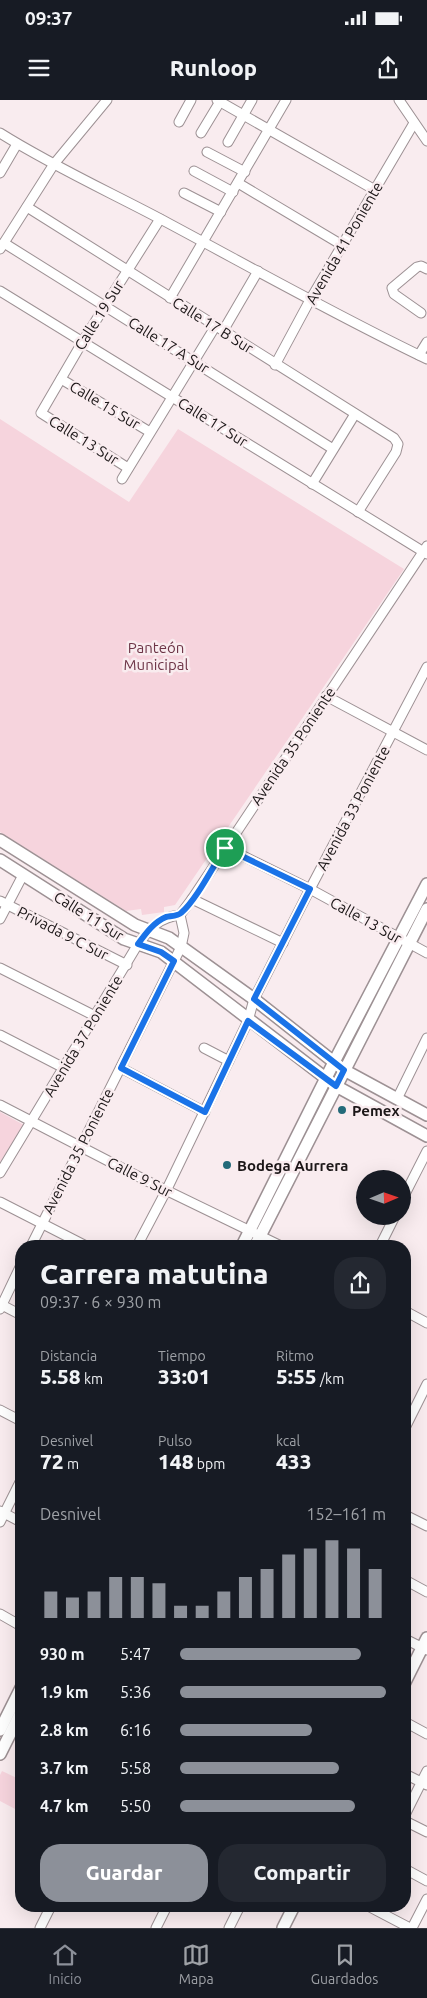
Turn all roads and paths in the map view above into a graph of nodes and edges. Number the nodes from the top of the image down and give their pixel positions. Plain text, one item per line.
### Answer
1 (107, 100) edge
2 (192, 100) edge
3 (252, 100) edge
4 (286, 100) edge
5 (399, 100) edge
6 (220, 101) edge
7 (243, 115) junction
8 (180, 122) dead end
9 (414, 123) junction
10 (269, 130) junction
11 (0, 133) edge
12 (201, 134) dead end
13 (427, 141) edge
14 (228, 142) dead end
15 (18, 144) junction
16 (207, 152) dead end
17 (54, 164) junction
18 (194, 171) dead end
19 (245, 172) junction
20 (0, 173) edge
21 (238, 183) junction
22 (375, 190) junction
23 (233, 192) junction
24 (184, 193) dead end
25 (27, 207) junction
26 (221, 212) junction
27 (160, 219) junction
28 (204, 242) junction
29 (342, 245) junction
30 (2, 246) edge
31 (427, 269) edge
32 (127, 271) junction
33 (258, 272) junction
34 (0, 291) edge
35 (170, 298) junction
36 (310, 300) junction
37 (105, 305) junction
38 (421, 313) dead end
39 (219, 329) junction
40 (83, 341) junction
41 (427, 342) edge
42 (423, 357) edge
43 (194, 361) junction
44 (275, 365) junction
45 (61, 379) junction
46 (172, 396) junction
47 (41, 413) joint
48 (355, 414) junction
49 (150, 432) junction
50 (333, 449) junction
51 (128, 468) junction
52 (122, 479) dead end
53 (312, 484) junction
54 (358, 512) junction
55 (426, 551) edge
56 (427, 667) edge
57 (326, 696) junction
58 (392, 732) junction
59 (427, 750) edge
60 (0, 840) edge
61 (225, 848) junction
62 (0, 860) edge
63 (23, 875) junction
64 (427, 884) edge
65 (310, 889) junction
66 (192, 899) junction
67 (4, 903) edge
68 (427, 909) edge
69 (180, 915) junction
70 (0, 919) edge
71 (148, 930) junction
72 (404, 941) junction
73 (282, 943) junction
74 (138, 944) junction
75 (181, 947) junction
76 (427, 953) edge
77 (127, 964) junction
78 (171, 966) junction
79 (0, 968) edge
80 (254, 999) junction
81 (95, 1016) junction
82 (248, 1021) junction
83 (0, 1035) edge
84 (427, 1040) edge
85 (204, 1048) dead end
86 (229, 1061) junction
87 (334, 1062) junction
88 (64, 1068) junction
89 (121, 1068) junction
90 (344, 1070) junction
91 (326, 1079) junction
92 (336, 1086) junction
93 (396, 1098) junction
94 (0, 1105) edge
95 (205, 1112) junction
96 (427, 1116) edge
97 (32, 1121) junction
98 (427, 1136) edge
99 (81, 1147) junction
100 (427, 1151) edge
101 (0, 1173) edge
102 (411, 1182) edge
103 (166, 1191) junction
104 (0, 1202) edge
105 (42, 1224) junction
106 (390, 1225) edge
107 (256, 1233) junction
108 (33, 1240) edge
109 (74, 1240) edge
110 (140, 1240) edge
111 (248, 1240) edge
112 (255, 1240) edge
113 (269, 1240) edge
114 (383, 1240) edge
115 (15, 1277) edge
116 (1, 1306) edge
117 (15, 1312) edge
118 (411, 1314) edge
119 (427, 1323) edge
120 (427, 1384) edge
121 (0, 1410) edge
122 (411, 1416) edge
123 (15, 1418) edge
124 (15, 1490) edge
125 (2, 1512) edge
126 (411, 1518) edge
127 (15, 1519) edge
128 (0, 1522) edge
129 (427, 1526) edge
130 (411, 1583) edge
131 (427, 1592) edge
132 (0, 1614) edge
133 (15, 1623) edge
134 (411, 1641) edge
135 (425, 1645) edge
136 (411, 1671) edge
137 (13, 1717) edge
138 (411, 1725) edge
139 (0, 1730) edge
140 (427, 1734) edge
141 (0, 1754) edge
142 (427, 1771) edge
143 (411, 1777) edge
144 (424, 1783) edge
145 (411, 1805) edge
146 (411, 1824) edge
147 (427, 1832) edge
148 (411, 1872) edge
149 (427, 1881) edge
150 (427, 1899) edge
151 (48, 1912) edge
152 (163, 1912) edge
153 (237, 1912) edge
154 (291, 1912) edge
155 (380, 1912) edge
156 (40, 1928) edge
157 (156, 1928) edge
158 (229, 1928) edge
159 (283, 1928) edge
160 (411, 1928) edge

1 - 17 street
2 - 8 street
3 - 7 street
4 - 10 street
5 - 9 street
6 - 7 street
6 - 12 street
7 - 10 street
7 - 14 street
9 - 13 street
9 - 22 street, Avenida 41 Poniente
10 - 19 street
10 - 22 street
11 - 15 street
15 - 17 street
15 - 20 street
16 - 19 street
17 - 25 street
17 - 27 street
18 - 23 street
19 - 21 street
21 - 23 street
21 - 29 street
22 - 29 street, Avenida 41 Poniente
23 - 26 street
24 - 26 street
25 - 30 street
25 - 32 street, Calle 17 B Sur
26 - 28 street
27 - 28 street
27 - 32 street, Calle 19 Sur
28 - 33 street
28 - 35 street
29 - 36 street, Avenida 41 Poniente
30 - 37 street, Calle 17 A Sur
31 - 38 street
32 - 35 street, Calle 17 B Sur
32 - 37 street, Calle 19 Sur
33 - 36 street
33 - 39 street
34 - 40 street, Calle 17 Sur
35 - 39 street, Calle 17 B Sur
36 - 42 street
36 - 44 street, Avenida 41 Poniente
37 - 40 street, Calle 19 Sur
37 - 43 street, Calle 17 A Sur
39 - 43 street
39 - 44 street, Calle 17 B Sur
40 - 45 street, Calle 19 Sur
40 - 46 street, Calle 17 Sur
41 - 42 street
43 - 46 street
43 - 50 street, Calle 17 A Sur
44 - 48 street, Calle 17 B Sur
45 - 47 street, Calle 19 Sur
45 - 49 street, Calle 15 Sur
46 - 49 street
46 - 53 street, Calle 17 Sur
47 - 51 street, Calle 13 Sur
48 - 50 street
48 - 54 street, Calle 17 B Sur
49 - 51 street
50 - 53 street
51 - 52 street
53 - 54 street, Calle 17 Sur
54 - 55 street, Calle 17 Sur
55 - 57 street, Avenida 35 Poniente
56 - 58 street, Avenida 33 Poniente
57 - 58 street
57 - 61 street, Avenida 35 Poniente
58 - 59 street
58 - 65 street, Avenida 33 Poniente
60 - 71 main road, Calle 11 Sur
61 - 65 street, Calle 13 Sur
61 - 66 street, Avenida 35 Poniente
62 - 63 main road, Calle 11 Sur
63 - 67 street
63 - 74 main road, Calle 11 Sur
64 - 72 main road
65 - 72 street, Calle 13 Sur
65 - 73 street, Avenida 33 Poniente
66 - 69 street, Avenida 35 Poniente
66 - 73 street
67 - 70 street
67 - 77 street, Privada 9 C Sur
68 - 72 main road
69 - 71 street, Avenida 37 Poniente
69 - 75 street, Avenida 35 Poniente
71 - 74 street, Avenida 37 Poniente
71 - 75 main road, Calle 11 Sur
72 - 76 street, Calle 13 Sur
72 - 87 main road
72 - 90 main road
73 - 80 street, Avenida 33 Poniente
74 - 77 street, Avenida 37 Poniente
74 - 78 main road, Calle 11 Sur
75 - 78 street, Avenida 35 Poniente
75 - 80 main road, Calle 11 Sur
77 - 81 street, Avenida 37 Poniente
78 - 82 main road, Calle 11 Sur
78 - 89 street, Avenida 35 Poniente
79 - 81 street
80 - 82 street, Avenida 33 Poniente
80 - 87 main road, Calle 11 Sur
81 - 88 street, Avenida 37 Poniente
82 - 86 street, Avenida 33 Poniente
82 - 91 main road, Calle 11 Sur
83 - 88 street
84 - 93 street
85 - 86 street
86 - 95 street, Avenida 33 Poniente
87 - 90 main road, Calle 11 Sur
87 - 91 main road
88 - 97 street, Avenida 37 Poniente
89 - 95 street
89 - 99 street, Avenida 35 Poniente
90 - 92 main road
90 - 93 main road, Calle 11 Sur
91 - 92 main road, Calle 11 Sur
91 - 107 main road
92 - 98 main road, Calle 11 Sur
92 - 107 main road
93 - 96 main road, Calle 11 Sur
94 - 97 street, Calle 9 Sur
95 - 103 street, Avenida 33 Poniente
97 - 99 street, Calle 9 Sur
97 - 101 street, Avenida 37 Poniente
99 - 103 street, Calle 9 Sur
99 - 105 street, Avenida 35 Poniente
100 - 102 street
103 - 107 street, Calle 9 Sur
103 - 110 street, Avenida 33 Poniente
104 - 105 street
105 - 108 street, Avenida 35 Poniente
105 - 109 street
106 - 114 street
107 - 111 main road
107 - 112 main road
107 - 113 street, Calle 9 Sur
115 - 116 street
116 - 117 street
118 - 119 street
120 - 122 street
121 - 123 street
124 - 125 street
125 - 127 street
125 - 128 street
126 - 129 street
130 - 131 street
132 - 133 street
134 - 135 street
135 - 136 main road
137 - 139 main road
137 - 141 main road
138 - 140 street
142 - 144 street
143 - 144 street
144 - 145 street
146 - 147 street
148 - 149 street
150 - 160 street
151 - 156 street
152 - 157 street
153 - 158 street
154 - 159 main road
155 - 160 street

